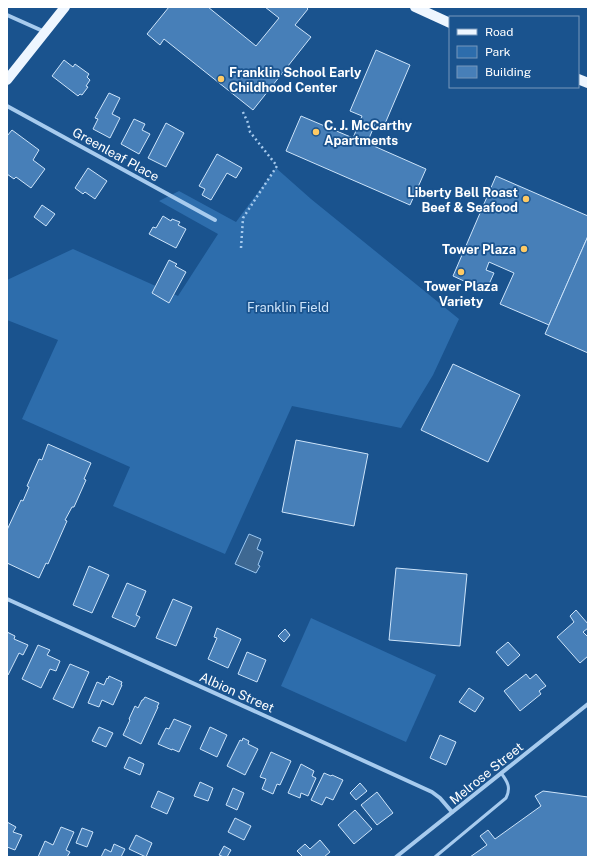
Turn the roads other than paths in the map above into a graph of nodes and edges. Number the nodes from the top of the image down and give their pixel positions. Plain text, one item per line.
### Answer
1 (65, 7) edge
2 (416, 7) edge
3 (7, 16) edge
4 (449, 23) edge
5 (45, 32) junction
6 (7, 80) edge
7 (7, 106) edge
8 (215, 220) dead end
9 (7, 599) edge
10 (588, 704) edge
11 (502, 773) junction
12 (452, 812) junction
13 (396, 857) edge
14 (435, 857) edge

1 - 5 main road
2 - 4 main road
3 - 5 street
5 - 6 main road
7 - 8 street, Greenleaf Place
9 - 12 street, Albion Street
10 - 11 street, Melrose Street
11 - 12 street, Melrose Street
11 - 14 lane
12 - 13 street, Melrose Street

